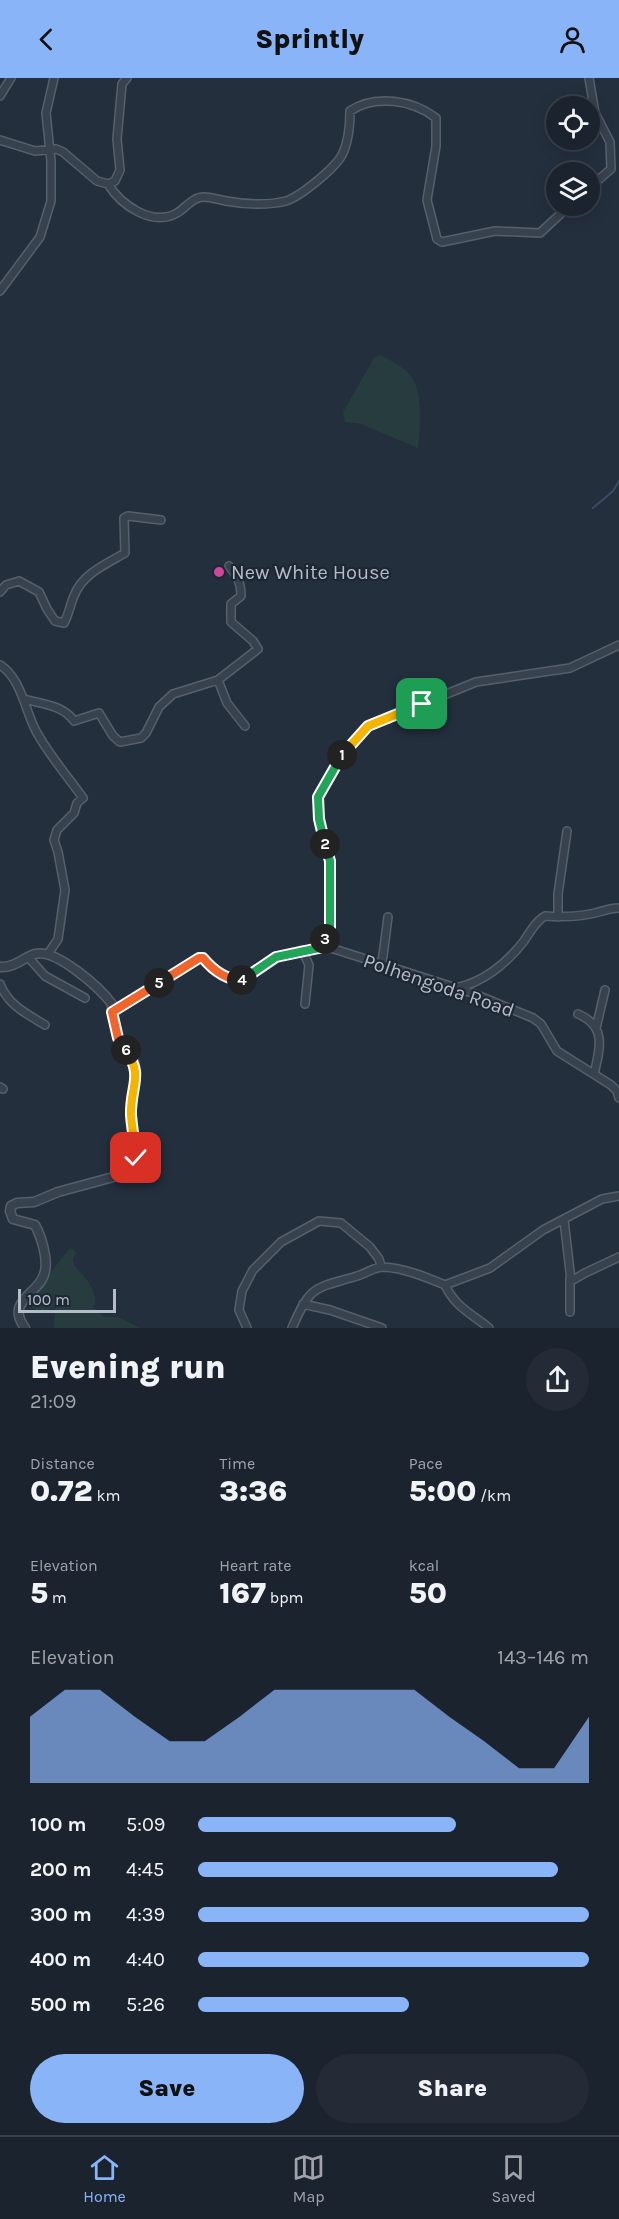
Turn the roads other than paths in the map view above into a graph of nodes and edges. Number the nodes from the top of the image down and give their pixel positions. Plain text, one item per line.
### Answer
1 (11, 78) edge
2 (54, 78) edge
3 (127, 78) edge
4 (589, 78) edge
5 (0, 96) edge
6 (0, 140) edge
7 (49, 150) junction
8 (600, 178) edge
9 (108, 184) junction
10 (558, 216) edge
11 (0, 291) edge
12 (161, 520) dead end
13 (230, 566) dead end
14 (0, 592) edge
15 (619, 645) edge
16 (0, 665) edge
17 (218, 680) junction
18 (24, 699) junction
19 (245, 726) dead end
20 (567, 831) dead end
21 (619, 908) edge
22 (388, 917) dead end
23 (558, 917) junction
24 (319, 948) junction
25 (302, 951) junction
26 (48, 954) junction
27 (29, 958) junction
28 (382, 963) junction
29 (0, 967) edge
30 (0, 984) edge
31 (452, 988) junction
32 (605, 990) dead end
33 (85, 998) dead end
34 (305, 1004) dead end
35 (112, 1012) junction
36 (578, 1014) dead end
37 (45, 1025) dead end
38 (596, 1028) junction
39 (594, 1074) junction
40 (619, 1098) edge
41 (619, 1196) edge
42 (564, 1220) junction
43 (619, 1257) edge
44 (381, 1266) junction
45 (570, 1278) junction
46 (446, 1285) junction
47 (303, 1304) junction
48 (570, 1312) dead end
49 (25, 1328) edge
50 (247, 1328) edge
51 (292, 1328) edge
52 (381, 1328) edge
53 (489, 1328) edge

1 - 5 street
2 - 7 street
3 - 9 street
4 - 8 street
6 - 7 street
7 - 9 street
7 - 11 street
9 - 10 street
12 - 14 street
13 - 17 street
15 - 24 street
16 - 18 street
17 - 18 street
17 - 19 street
18 - 26 street
20 - 23 street
21 - 23 street
22 - 28 street
23 - 31 street
24 - 25 street, Polhengoda Road
24 - 28 street, Polhengoda Road
25 - 34 street
25 - 35 street, Polhengoda Road
26 - 27 street
26 - 35 street
27 - 29 street
27 - 33 street
28 - 31 street, Polhengoda Road
30 - 37 street
31 - 39 street, Polhengoda Road
32 - 38 street
35 - 49 street
36 - 38 street
38 - 39 street
39 - 40 street, Polhengoda Road
41 - 42 street
42 - 45 street
42 - 46 street
43 - 45 street
44 - 46 street
44 - 47 street
44 - 50 street
45 - 48 street
46 - 53 street
47 - 51 street
47 - 52 street

